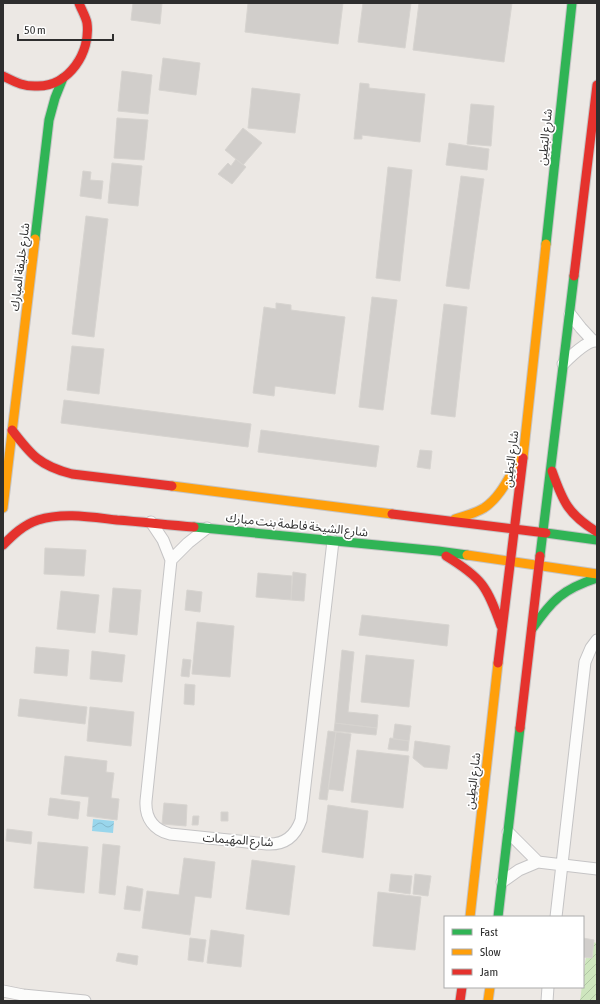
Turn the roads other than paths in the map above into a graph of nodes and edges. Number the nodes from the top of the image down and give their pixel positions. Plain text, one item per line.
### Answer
1 (79, 3) edge
2 (572, 3) edge
3 (3, 76) edge
4 (63, 78) junction
5 (597, 85) edge
6 (596, 99) edge
7 (593, 147) edge
8 (570, 314) junction
9 (595, 341) edge
10 (564, 364) junction
11 (12, 430) junction
12 (524, 453) junction
13 (551, 467) junction
14 (3, 508) edge
15 (450, 521) junction
16 (150, 522) junction
17 (207, 528) junction
18 (514, 529) junction
19 (597, 532) edge
20 (543, 533) junction
21 (597, 540) edge
22 (333, 541) junction
23 (3, 545) edge
24 (438, 551) junction
25 (172, 560) junction
26 (511, 562) junction
27 (538, 566) junction
28 (597, 574) edge
29 (597, 578) edge
30 (531, 630) junction
31 (503, 632) junction
32 (597, 640) edge
33 (508, 832) junction
34 (538, 862) junction
35 (562, 865) junction
36 (597, 869) edge
37 (502, 882) junction
38 (470, 916) edge
39 (498, 916) edge
40 (556, 916) edge
41 (462, 988) edge
42 (490, 988) edge
43 (548, 988) edge
44 (3, 990) edge
45 (85, 1001) edge
46 (460, 1001) edge
47 (488, 1001) edge
48 (547, 1001) edge

1 - 4 main road
2 - 12 main road, شارع البَطِين
3 - 4 main road
4 - 11 main road, شارع خليفة المبارك
5 - 6 main road
6 - 7 main road
7 - 8 main road
8 - 9 street
8 - 10 main road
9 - 10 street
10 - 13 main road
11 - 14 main road, شارع خليفة المبارك
11 - 15 main road, شارع الشيخة فاطمة بنت مبارك
12 - 15 main road
12 - 18 main road, شارع البَطِين
13 - 19 main road
13 - 20 main road
15 - 18 main road, شارع الشيخة فاطمة بنت مبارك
16 - 17 main road, شارع الشيخة فاطمة بنت مبارك
16 - 23 main road, شارع الشيخة فاطمة بنت مبارك
16 - 25 street
17 - 22 main road, شارع الشيخة فاطمة بنت مبارك
17 - 25 street
18 - 20 main road, شارع الشيخة فاطمة بنت مبارك
18 - 26 main road, شارع البَطِين
20 - 21 main road, شارع الشيخة فاطمة بنت مبارك
20 - 27 main road
22 - 24 main road, شارع الشيخة فاطمة بنت مبارك
22 - 25 street, شارع المهَيمات
24 - 26 main road, شارع الشيخة فاطمة بنت مبارك
24 - 31 main road
26 - 27 main road, شارع الشيخة فاطمة بنت مبارك
26 - 31 main road, شارع البَطِين
27 - 28 main road, شارع الشيخة فاطمة بنت مبارك
27 - 30 main road
29 - 30 main road
30 - 33 main road
31 - 38 main road, شارع البَطِين
32 - 35 street
33 - 34 street
33 - 37 main road
34 - 35 street
34 - 37 street
35 - 36 street
35 - 40 street
37 - 39 main road
41 - 46 main road
42 - 47 main road
43 - 48 street
44 - 45 street

